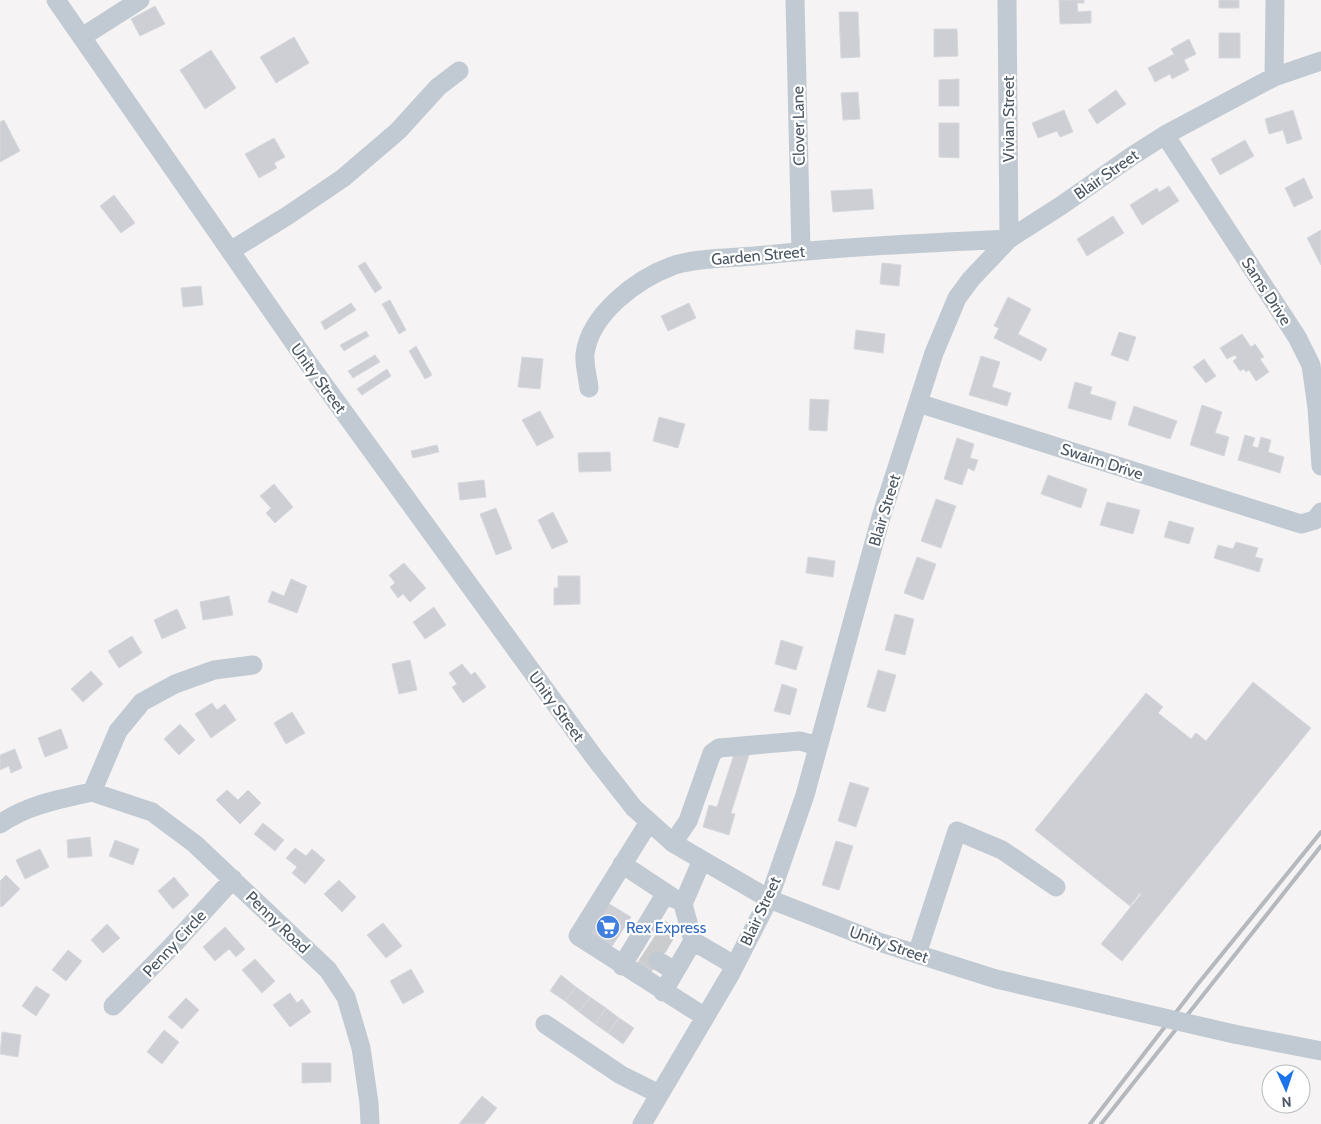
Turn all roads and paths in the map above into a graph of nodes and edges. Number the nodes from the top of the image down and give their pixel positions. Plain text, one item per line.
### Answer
1 (56, 0) edge
2 (140, 0) edge
3 (795, 0) edge
4 (1008, 0) edge
5 (1275, 0) edge
6 (82, 37) junction
7 (1321, 61) edge
8 (459, 71) dead end
9 (1274, 77) junction
10 (1165, 135) junction
11 (1009, 239) junction
12 (230, 251) junction
13 (801, 251) junction
14 (589, 388) dead end
15 (918, 402) junction
16 (1321, 466) edge
17 (1321, 512) edge
18 (253, 666) dead end
19 (818, 746) junction
20 (92, 792) junction
21 (649, 822) junction
22 (0, 824) edge
23 (673, 843) junction
24 (702, 860) junction
25 (622, 864) junction
26 (233, 879) junction
27 (1056, 886) dead end
28 (666, 893) junction
29 (769, 899) junction
30 (682, 904) junction
31 (670, 941) junction
32 (646, 953) junction
33 (917, 954) junction
34 (734, 965) junction
35 (622, 966) junction
36 (675, 971) junction
37 (663, 992) junction
38 (113, 1006) dead end
39 (705, 1018) junction
40 (546, 1024) dead end
41 (1321, 1050) edge
42 (659, 1094) junction
43 (645, 1122) edge
44 (370, 1124) edge

1 - 6 street, Unity Street
2 - 6 street
3 - 13 street, Clover Lane
4 - 11 street, Vivian Street
5 - 9 street
6 - 12 street, Unity Street
7 - 9 street, Blair Street
8 - 12 street
9 - 10 street, Blair Street
10 - 11 street, Blair Street
10 - 16 street, Sams Drive
11 - 13 street, Garden Street
11 - 15 street, Blair Street
12 - 21 street, Unity Street
13 - 14 street, Garden Street
15 - 17 street, Swaim Drive
15 - 19 street, Blair Street
18 - 20 street
19 - 23 street
19 - 29 street, Blair Street
20 - 22 street
20 - 26 street, Penny Road
21 - 23 street, Unity Street
21 - 25 street
23 - 24 street, Unity Street
24 - 29 street, Unity Street
24 - 30 street
25 - 28 street
25 - 35 street
26 - 38 street, Penny Circle
26 - 44 street, Penny Road
27 - 33 street
28 - 30 street
28 - 31 street
29 - 33 street, Unity Street
29 - 34 street, Blair Street
30 - 31 street
31 - 32 street
31 - 34 street
31 - 36 street
32 - 35 street
32 - 36 street
33 - 41 street, Unity Street, bridge
34 - 39 street, Blair Street
35 - 37 street
36 - 37 street
37 - 39 street
39 - 42 street, Blair Street
40 - 42 street
42 - 43 street, Blair Street

